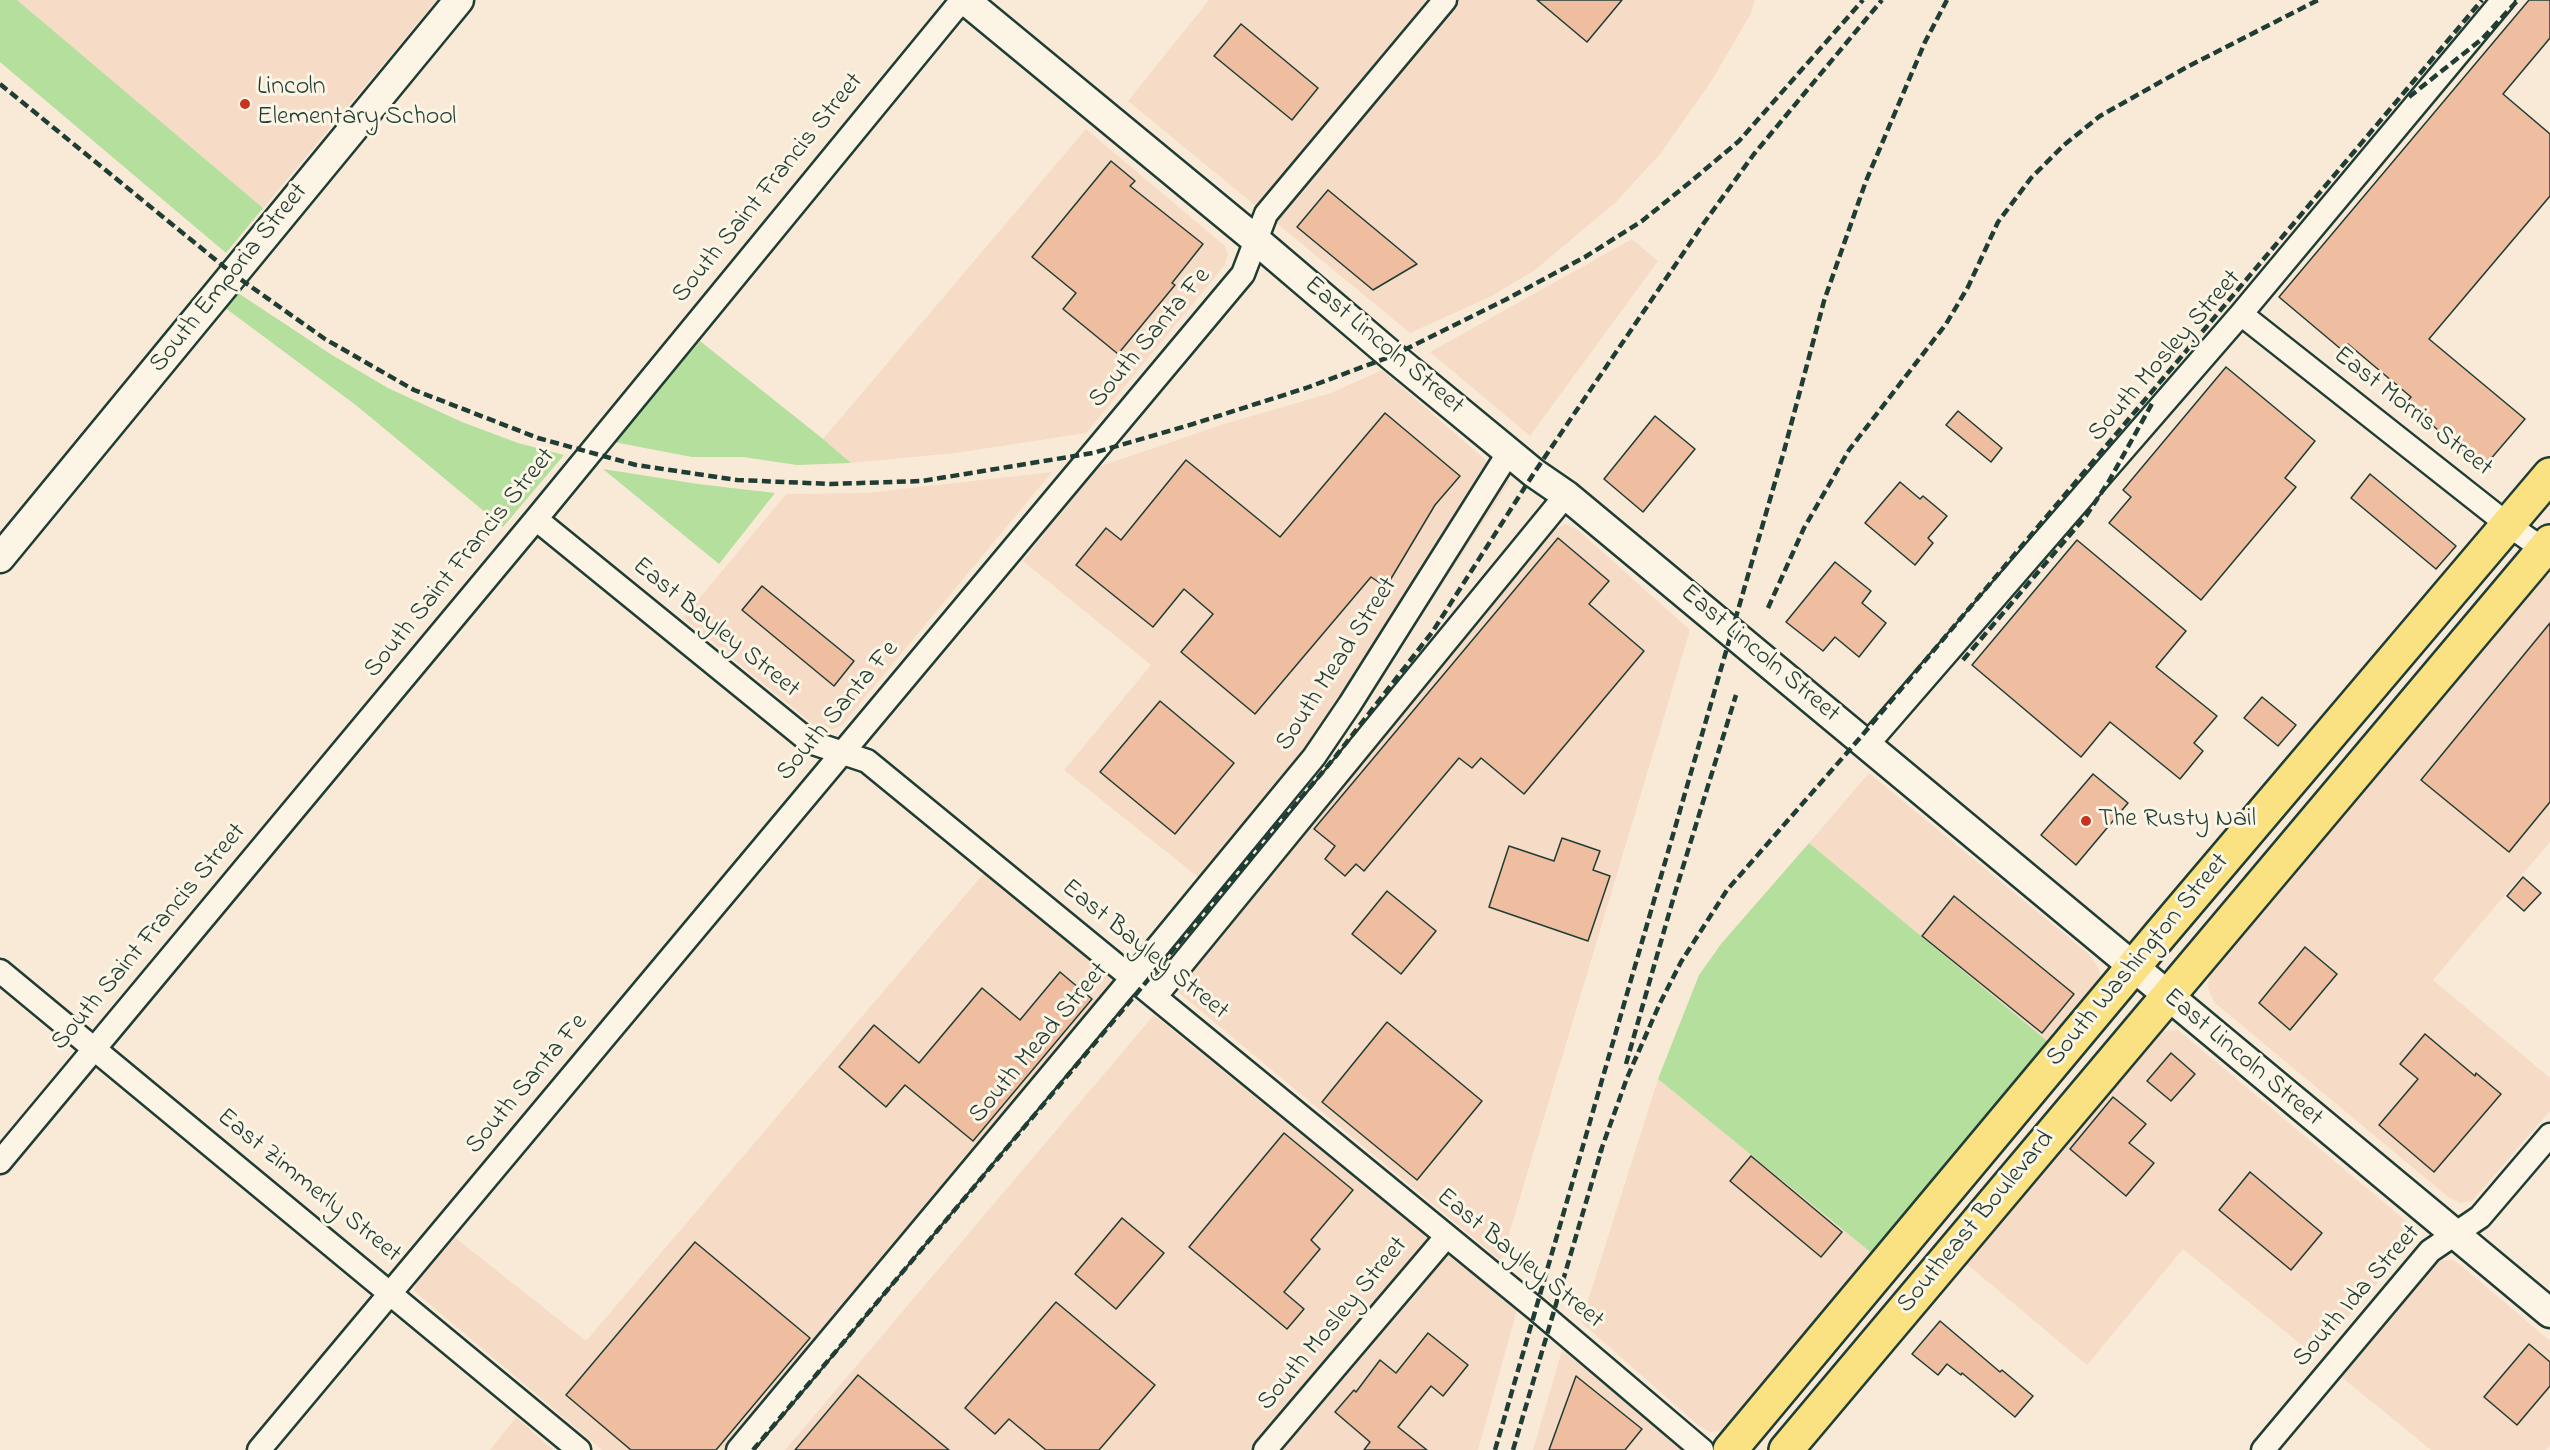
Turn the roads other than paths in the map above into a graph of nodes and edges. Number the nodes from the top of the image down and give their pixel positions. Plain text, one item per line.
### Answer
1 (459, 0) edge
2 (963, 0) edge
3 (1445, 0) edge
4 (2503, 0) edge
5 (1256, 240) junction
6 (2241, 314) junction
7 (1509, 452) junction
8 (2550, 475) edge
9 (1566, 495) junction
10 (536, 519) junction
11 (2507, 524) junction
12 (2548, 548) edge
13 (0, 558) edge
14 (1867, 745) junction
15 (842, 753) junction
16 (2133, 968) junction
17 (0, 971) edge
18 (1132, 978) junction
19 (2167, 996) junction
20 (1155, 997) junction
21 (95, 1049) junction
22 (2550, 1135) edge
23 (0, 1162) edge
24 (2454, 1234) junction
25 (1446, 1237) junction
26 (391, 1292) junction
27 (2550, 1313) edge
28 (259, 1450) edge
29 (579, 1450) edge
30 (738, 1450) edge
31 (1265, 1450) edge
32 (1702, 1450) edge
33 (1730, 1450) edge
34 (1786, 1450) edge
35 (2263, 1450) edge

1 - 13 street, South Emporia Street
2 - 5 street, East Lincoln Street
2 - 10 street, South Saint Francis Street
3 - 5 street, South Santa Fe
4 - 6 street, South Mosley Street
5 - 7 street, East Lincoln Street
5 - 15 street, South Santa Fe
6 - 11 street, East Morris Street
6 - 14 street, South Mosley Street
7 - 9 street, East Lincoln Street
7 - 18 street, South Mead Street
8 - 11 main road, South Washington Street
9 - 14 street, East Lincoln Street
9 - 20 street
10 - 15 street, East Bayley Street
10 - 21 street, South Saint Francis Street
11 - 12 street, East Morris Street
11 - 16 main road, South Washington Street
12 - 19 main road, South Washington Street
14 - 16 street, East Lincoln Street
15 - 18 street, East Bayley Street
15 - 26 street, South Santa Fe
16 - 19 street, East Lincoln Street
16 - 33 main road, South Washington Street
17 - 21 street, East Zimmerly Street
18 - 20 street, East Bayley Street
18 - 30 street, South Mead Street
19 - 24 street, East Lincoln Street
19 - 34 main road, Southeast Boulevard
20 - 25 street, East Bayley Street
21 - 23 street, South Saint Francis Street
21 - 26 street, East Zimmerly Street
22 - 24 street, South Ida Street
24 - 27 street, East Lincoln Street
24 - 35 street, South Ida Street
25 - 31 street, South Mosley Street
25 - 32 street, East Bayley Street
26 - 28 street, South Santa Fe
26 - 29 street, East Zimmerly Street

